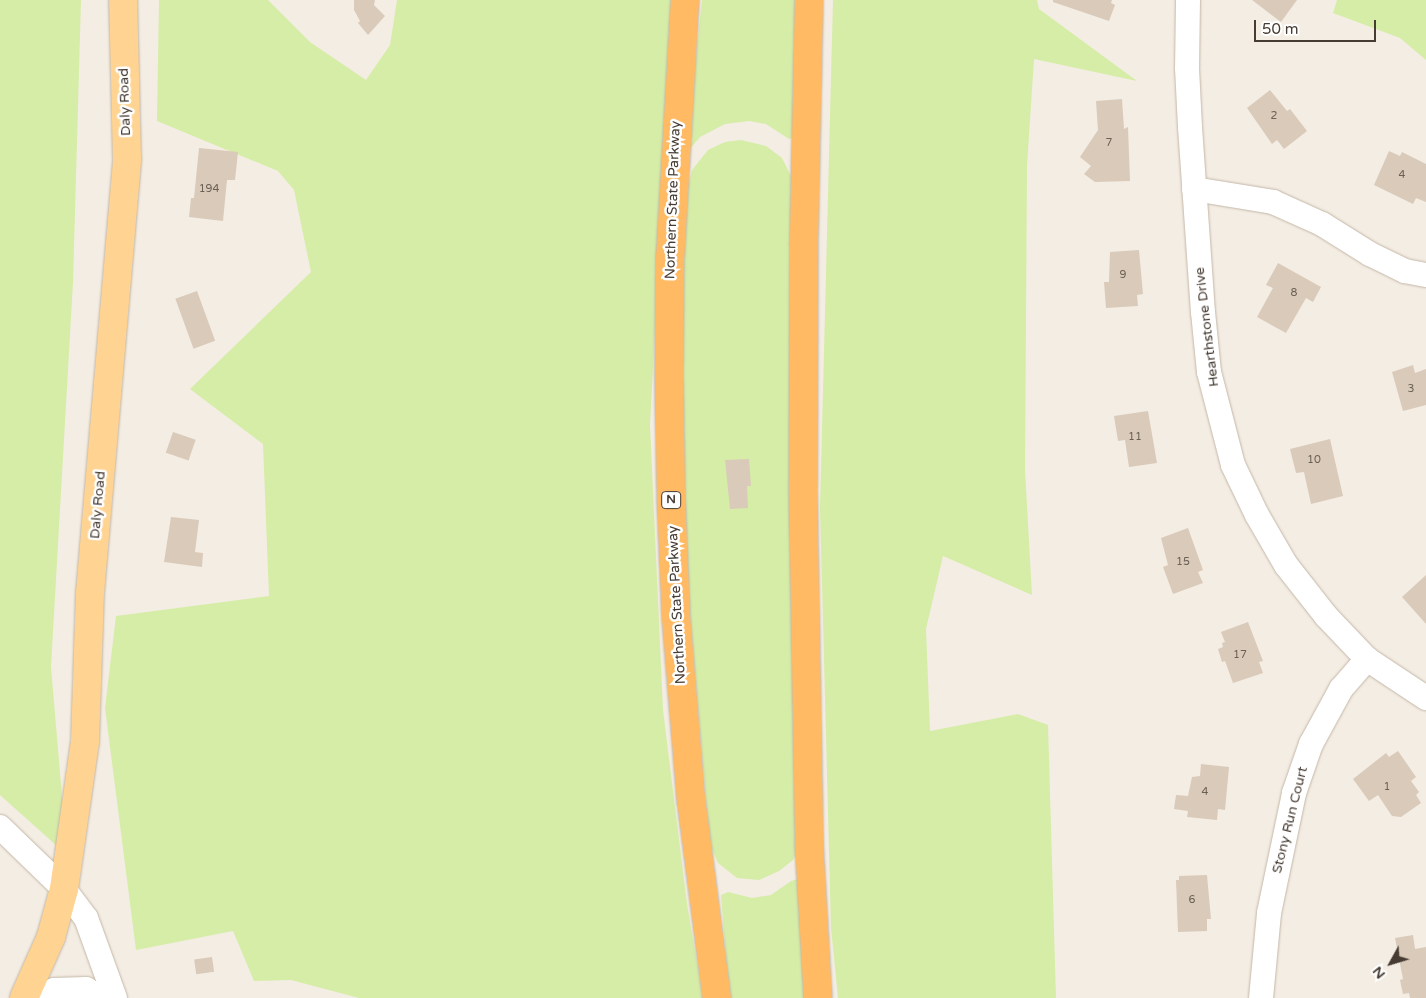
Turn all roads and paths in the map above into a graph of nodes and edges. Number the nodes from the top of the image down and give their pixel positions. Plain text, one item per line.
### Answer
1 (123, 0) edge
2 (685, 0) edge
3 (809, 0) edge
4 (1188, 0) edge
5 (1194, 189) junction
6 (1426, 275) edge
7 (1367, 659) junction
8 (1426, 698) edge
9 (0, 827) edge
10 (64, 889) junction
11 (24, 998) edge
12 (46, 998) edge
13 (100, 998) edge
14 (115, 998) edge
15 (716, 998) edge
16 (818, 998) edge
17 (1261, 998) edge

1 - 10 main road, Daly Road
2 - 15 highway, Northern State Parkway / N
3 - 16 highway
4 - 5 street, Hearthstone Drive
5 - 6 street
5 - 7 street, Hearthstone Drive
7 - 8 street, Hearthstone Drive
7 - 17 street, Stony Run Court
9 - 10 street
10 - 11 main road, Daly Road
10 - 14 street
12 - 13 street

